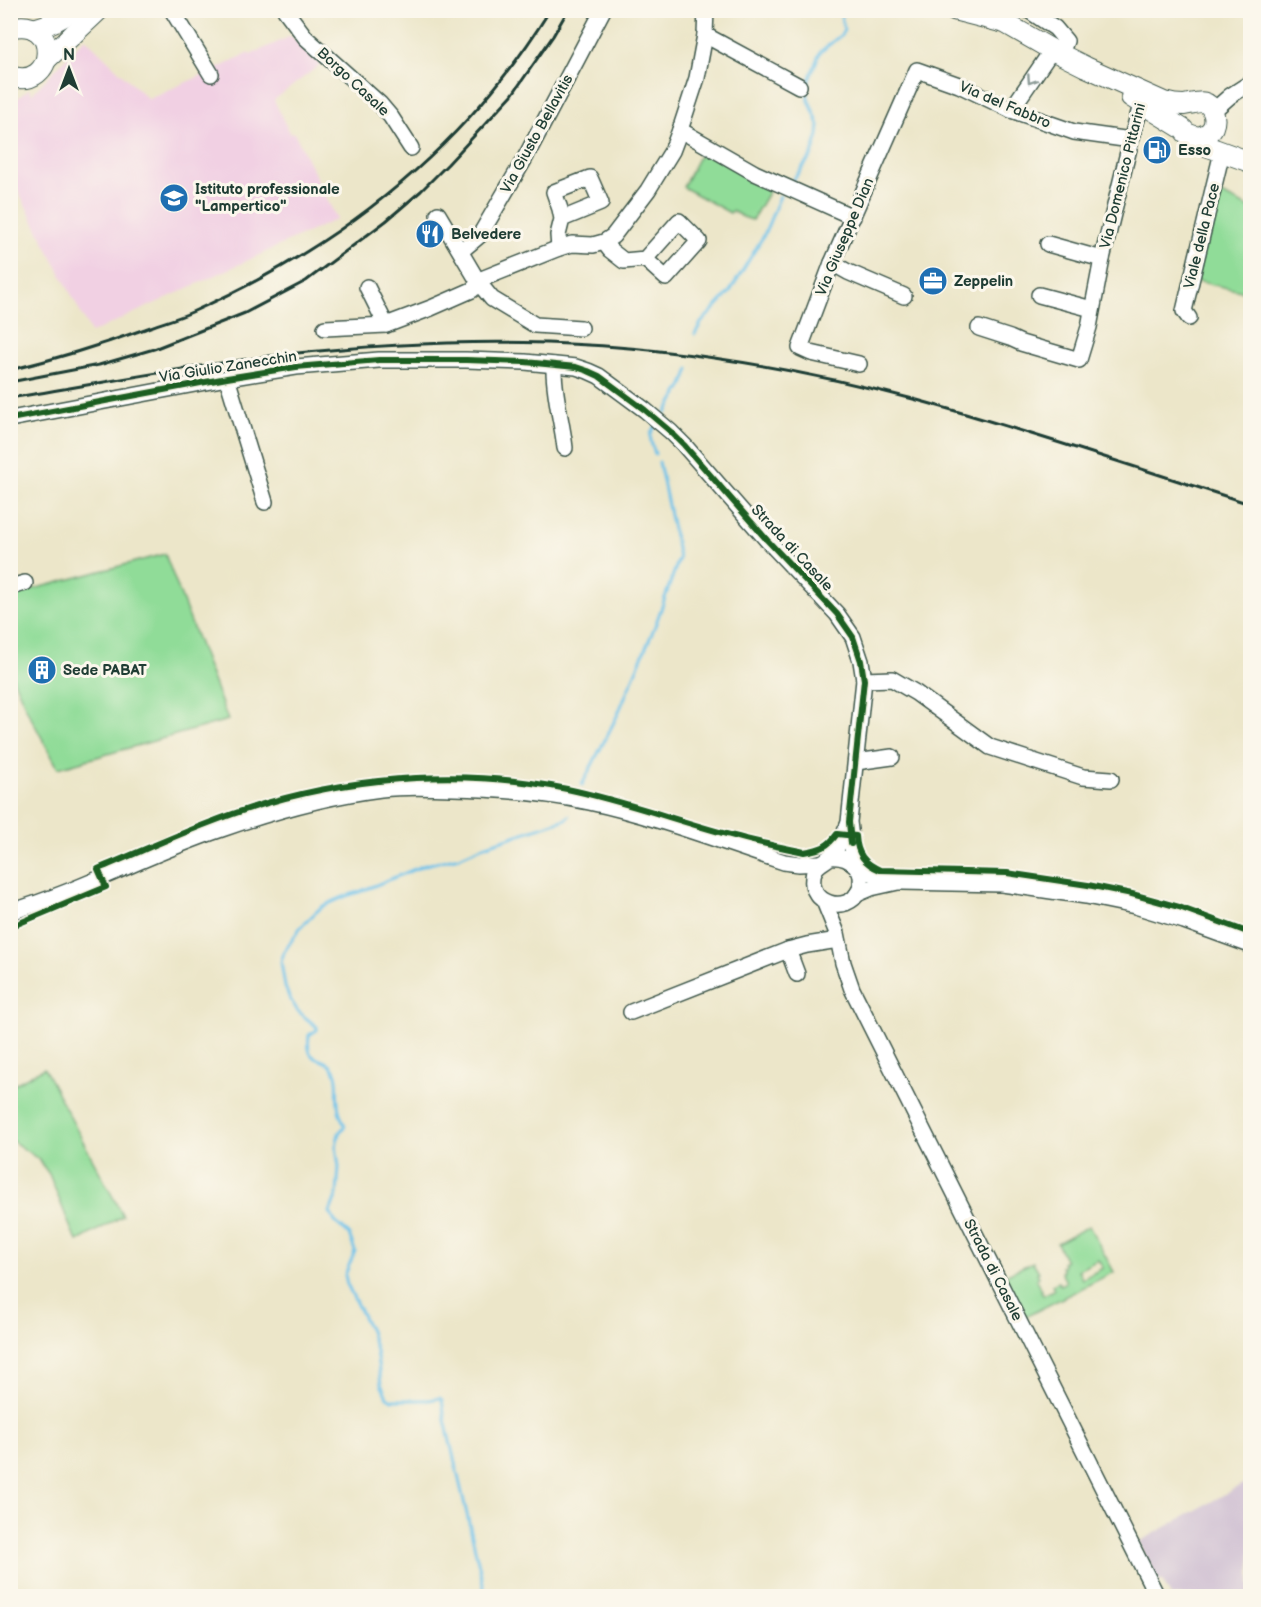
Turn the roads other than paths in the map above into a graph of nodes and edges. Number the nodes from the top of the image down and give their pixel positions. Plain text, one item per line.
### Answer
1 (73, 10) edge
2 (99, 10) edge
3 (172, 10) edge
4 (603, 10) edge
5 (706, 10) edge
6 (954, 10) edge
7 (1032, 13) edge
8 (293, 14) edge
9 (10, 28) edge
10 (34, 29) junction
11 (705, 35) junction
12 (1032, 38) junction
13 (1052, 50) junction
14 (47, 59) junction
15 (917, 70) joint
16 (211, 74) dead end
17 (13, 81) edge
18 (1251, 83) edge
19 (799, 86) dead end
20 (1142, 99) junction
21 (1187, 105) junction
22 (1011, 110) junction
23 (1201, 126) junction
24 (680, 130) junction
25 (1131, 140) junction
26 (411, 148) dead end
27 (1222, 152) junction
28 (1251, 161) edge
29 (438, 214) dead end
30 (853, 217) junction
31 (562, 219) dead end
32 (604, 242) junction
33 (1048, 244) dead end
34 (558, 248) junction
35 (460, 251) junction
36 (645, 259) dead end
37 (1102, 259) junction
38 (832, 263) junction
39 (479, 283) junction
40 (367, 287) dead end
41 (1039, 295) dead end
42 (904, 296) dead end
43 (1092, 309) junction
44 (1189, 318) dead end
45 (386, 325) junction
46 (325, 328) dead end
47 (581, 328) dead end
48 (980, 328) dead end
49 (525, 362) joint
50 (859, 364) dead end
51 (554, 365) junction
52 (227, 378) junction
53 (10, 419) edge
54 (565, 448) dead end
55 (265, 502) dead end
56 (864, 680) junction
57 (892, 757) dead end
58 (856, 762) junction
59 (1111, 779) dead end
60 (849, 822) junction
61 (825, 860) junction
62 (784, 862) junction
63 (856, 866) junction
64 (901, 882) junction
65 (813, 885) junction
66 (64, 892) junction
67 (854, 897) junction
68 (824, 902) junction
69 (10, 903) edge
70 (10, 912) edge
71 (837, 937) junction
72 (1251, 945) edge
73 (788, 950) junction
74 (797, 974) dead end
75 (631, 1012) dead end
76 (1157, 1596) edge

1 - 10 main road
2 - 14 main road
3 - 16 street
4 - 35 street, Via Giusto Bellavitis
5 - 11 street
6 - 12 main road
7 - 12 street
7 - 13 street
8 - 26 street, Borgo Casale
9 - 10 main road
10 - 14 main road
11 - 19 street
11 - 24 street
12 - 13 main road
13 - 20 main road
13 -> 22 street
14 - 17 main road
15 - 22 street, Via del Fabbro
15 - 30 street, Via Giuseppe Dian
18 - 23 street
20 - 21 main road
20 - 23 main road
20 - 25 street, Via Domenico Pittarini
21 - 23 main road
21 - 23 main road
22 - 25 street, Via del Fabbro
23 - 27 main road
23 - 28 main road
24 - 30 street
24 - 32 street
25 - 37 street, Via Domenico Pittarini
27 - 28 main road
27 - 44 street, Viale della Pace
29 - 35 street
30 - 38 street, Via Giuseppe Dian
31 - 34 street
32 - 34 street
32 - 36 street
33 - 37 street, Via Domenico Pittarini
34 - 39 street
35 - 39 street
37 - 43 street, Via Domenico Pittarini
38 - 42 street
38 - 50 street, Via Giuseppe Dian
39 - 45 street
39 - 47 street
40 - 45 street
41 - 43 street
43 - 48 street, Via Domenico Pittarini
45 - 46 street
49 - 51 street, Strada di Casale
49 - 52 street, Via Giulio Zanecchin
51 - 54 street
51 - 56 street, Strada di Casale
52 - 53 street, Via Giulio Zanecchin
52 - 55 street
56 - 58 street, Strada di Casale
56 - 59 street
57 - 58 street
58 - 60 street, Strada di Casale
60 - 61 street, Strada di Casale
60 - 63 street, Strada di Casale
61 - 62 street
61 - 63 street
61 - 65 street
62 - 65 street
62 - 66 street
63 - 64 street
63 - 67 street
64 - 67 street
64 - 72 street
65 - 68 street
66 - 69 street
66 - 70 street
67 - 68 street
67 - 71 street
68 - 71 street, Strada di Casale
71 - 73 street
71 - 76 street, Strada di Casale
73 - 74 street
73 - 75 street

